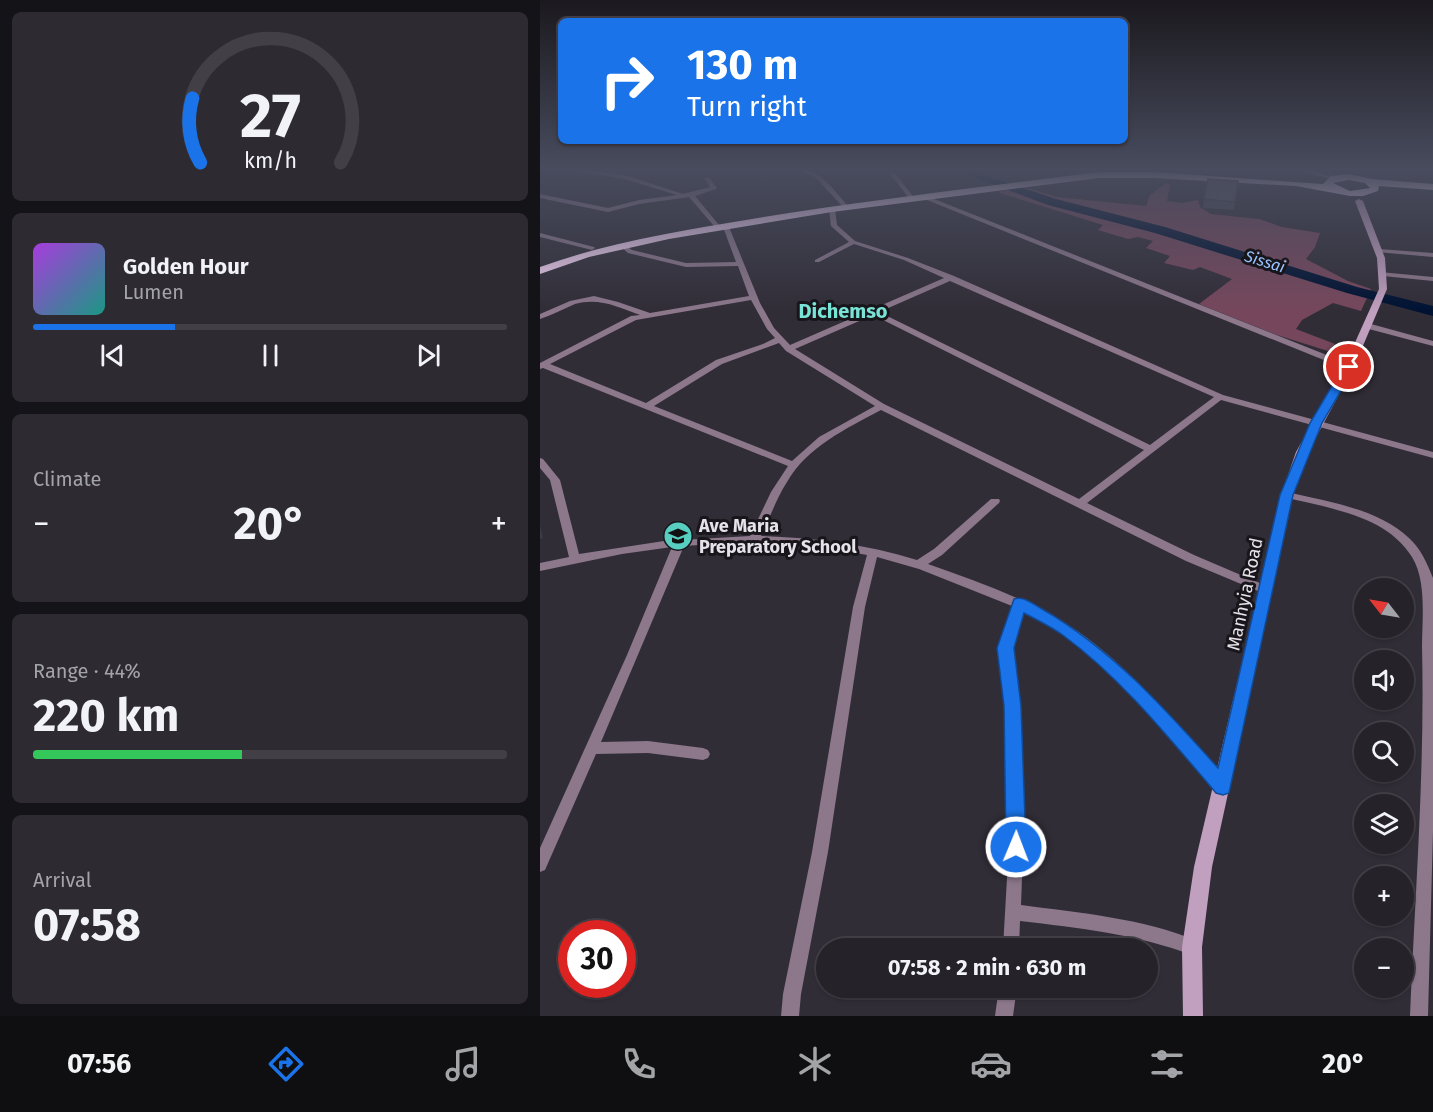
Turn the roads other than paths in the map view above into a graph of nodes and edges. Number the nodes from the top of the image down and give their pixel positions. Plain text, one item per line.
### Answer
1 (713, 217) edge
2 (774, 217) edge
3 (777, 217) edge
4 (833, 217) edge
5 (975, 217) edge
6 (1371, 217) edge
7 (721, 226) junction
8 (540, 236) edge
9 (853, 242) junction
10 (624, 246) junction
11 (592, 248) junction
12 (1378, 251) junction
13 (1433, 255) edge
14 (817, 261) dead end
15 (742, 264) junction
16 (540, 265) edge
17 (540, 271) edge
18 (1383, 274) junction
19 (951, 278) junction
20 (1433, 279) edge
21 (755, 297) junction
22 (873, 312) junction
23 (648, 315) junction
24 (540, 317) edge
25 (1368, 326) junction
26 (780, 339) junction
27 (1433, 344) edge
28 (789, 349) junction
29 (542, 366) edge
30 (1349, 367) junction
31 (1220, 397) junction
32 (647, 406) junction
33 (881, 406) junction
34 (1316, 423) junction
35 (1152, 450) junction
36 (1433, 455) edge
37 (540, 461) edge
38 (794, 465) junction
39 (1287, 495) junction
40 (995, 501) dead end
41 (1079, 504) junction
42 (754, 540) junction
43 (679, 544) junction
44 (873, 552) junction
45 (575, 558) junction
46 (919, 564) junction
47 (540, 567) edge
48 (1265, 590) junction
49 (1019, 603) junction
50 (1432, 702) edge
51 (592, 748) junction
52 (703, 754) dead end
53 (1223, 787) junction
54 (540, 865) edge
55 (1013, 912) junction
56 (1012, 938) edge
57 (1192, 947) junction
58 (1006, 998) edge
59 (790, 1016) edge
60 (1004, 1016) edge
61 (1193, 1016) edge
62 (1419, 1016) edge

1 - 7 street
2 - 7 highway
3 - 7 highway
4 - 9 street
5 - 30 street
6 - 12 main road, Manhyia Road
7 - 10 highway
7 - 11 highway
7 - 15 street
8 - 11 street
9 - 14 street
9 - 19 street
10 - 15 street
10 - 17 highway
11 - 16 highway
12 - 13 street
12 - 18 main road, Manhyia Road
15 - 21 street
18 - 20 street
18 - 25 main road, Manhyia Road
19 - 22 street
19 - 31 street
21 - 23 street
21 - 26 street
22 - 28 street
22 - 35 street
23 - 24 street
23 - 29 street
25 - 27 street
25 - 30 main road, Manhyia Road
26 - 28 street
26 - 32 street
28 - 33 street
29 - 32 street
30 - 34 main road, Manhyia Road
31 - 34 street
31 - 35 street
32 - 38 street
33 - 38 street
33 - 41 street
34 - 36 street
34 - 39 main road, Manhyia Road
35 - 41 street
37 - 45 street
38 - 42 street
39 - 48 main road, Manhyia Road
39 - 50 street
40 - 46 street
41 - 48 street
42 - 43 street
42 - 44 street
43 - 45 street
43 - 51 street
44 - 46 street
44 - 59 street
45 - 47 street
46 - 49 street
48 - 53 main road, Manhyia Road
49 - 53 street
49 - 55 street
50 - 62 street
51 - 52 street
51 - 54 street
53 - 57 main road, Manhyia Road
55 - 56 street
55 - 57 street
57 - 61 main road, Manhyia Road
58 - 60 street

